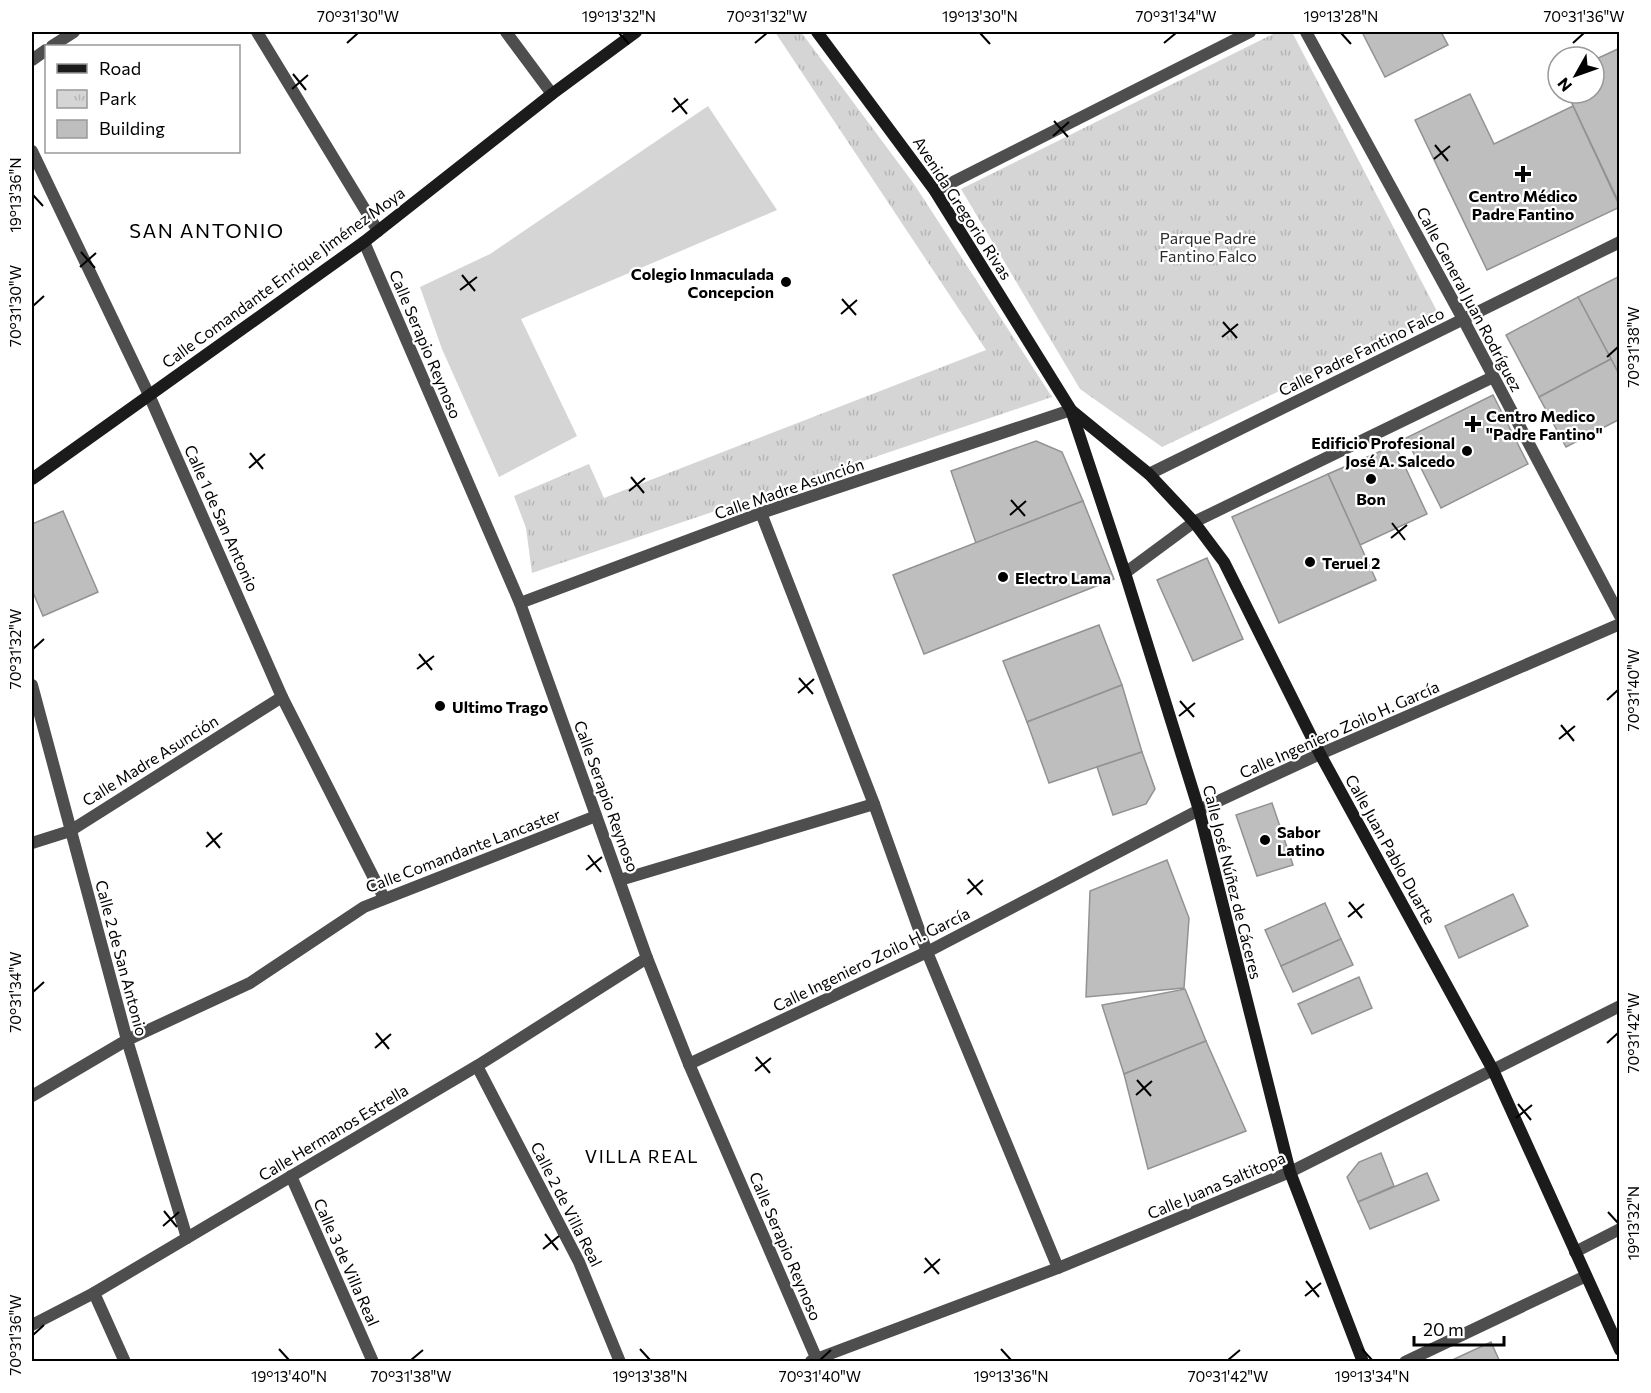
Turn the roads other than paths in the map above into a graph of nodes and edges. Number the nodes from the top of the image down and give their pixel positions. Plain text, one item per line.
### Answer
1 (74, 32) edge
2 (257, 32) edge
3 (506, 32) edge
4 (636, 32) edge
5 (817, 32) edge
6 (1250, 32) edge
7 (1306, 32) edge
8 (54, 45) edge
9 (45, 51) edge
10 (32, 60) edge
11 (552, 94) junction
12 (32, 151) edge
13 (935, 191) junction
14 (378, 231) junction
15 (364, 242) junction
16 (1620, 242) edge
17 (1463, 319) junction
18 (1493, 377) junction
19 (149, 395) junction
20 (1071, 410) junction
21 (1149, 474) junction
22 (32, 479) edge
23 (761, 513) junction
24 (1194, 522) junction
25 (1125, 573) junction
26 (520, 603) junction
27 (1620, 616) edge
28 (1620, 624) edge
29 (32, 685) edge
30 (282, 696) junction
31 (1320, 754) junction
32 (874, 804) junction
33 (1199, 810) junction
34 (596, 816) junction
35 (70, 831) junction
36 (32, 843) edge
37 (620, 880) junction
38 (384, 898) junction
39 (927, 952) junction
40 (647, 958) junction
41 (1620, 1006) edge
42 (127, 1040) junction
43 (689, 1064) junction
44 (477, 1066) junction
45 (1493, 1070) junction
46 (32, 1096) edge
47 (1290, 1172) junction
48 (291, 1176) junction
49 (1620, 1229) edge
50 (187, 1238) junction
51 (1575, 1252) junction
52 (1058, 1268) junction
53 (1586, 1276) junction
54 (94, 1293) junction
55 (32, 1326) edge
56 (1620, 1350) edge
57 (815, 1361) edge
58 (125, 1362) edge
59 (373, 1362) edge
60 (620, 1362) edge
61 (1363, 1362) edge
62 (1405, 1362) edge

1 - 8 street
2 - 14 street
3 - 11 street
4 - 11 main road, Calle Comandante Enrique Jiménez Moya
5 - 13 main road, Avenida Gregorio Rivas
6 - 13 street
7 - 17 street, Calle General Juan Rodríguez
9 - 10 street
11 - 14 main road, Calle Comandante Enrique Jiménez Moya
12 - 19 street, Calle 1 de San Antonio
13 - 20 main road, Avenida Gregorio Rivas
14 - 15 main road, Calle Comandante Enrique Jiménez Moya
15 - 19 main road, Calle Comandante Enrique Jiménez Moya
15 - 26 street, Calle Serapio Reynoso
16 - 17 street, Calle Padre Fantino Falco
17 - 18 street, Calle General Juan Rodríguez
17 - 21 street, Calle Padre Fantino Falco
18 - 24 street
18 - 27 street, Calle General Juan Rodríguez
19 - 22 main road, Calle Comandante Enrique Jiménez Moya
19 - 30 street, Calle 1 de San Antonio
20 - 21 main road, Calle Juan Pablo Duarte
20 - 23 street, Calle Madre Asunción
20 - 25 main road, Calle José Núñez de Cáceres
21 - 24 main road, Calle Juan Pablo Duarte
23 - 26 street, Calle Madre Asunción
23 - 32 street
24 - 25 street
24 - 31 main road, Calle Juan Pablo Duarte
25 - 33 main road, Calle José Núñez de Cáceres
26 - 34 street, Calle Serapio Reynoso
28 - 31 street, Calle Ingeniero Zoilo H. García
29 - 35 street, Calle 2 de San Antonio
30 - 35 street, Calle Madre Asunción
30 - 38 street, Calle 1 de San Antonio
31 - 33 street, Calle Ingeniero Zoilo H. García
31 - 45 main road, Calle Juan Pablo Duarte
32 - 37 street
32 - 39 street
33 - 39 street, Calle Ingeniero Zoilo H. García
33 - 47 main road, Calle José Núñez de Cáceres
34 - 37 street, Calle Serapio Reynoso
34 - 38 street, Calle Comandante Lancaster
35 - 36 street, Calle Madre Asunción
35 - 42 street, Calle 2 de San Antonio
37 - 40 street, Calle Serapio Reynoso
38 - 42 street, Calle Comandante Lancaster
39 - 43 street, Calle Ingeniero Zoilo H. García
39 - 52 street
40 - 43 street, Calle Serapio Reynoso
40 - 44 street, Calle Hermanos Estrella
41 - 45 street, Calle Juana Saltitopa
42 - 46 street, Calle Comandante Lancaster
42 - 50 street, Calle 2 de San Antonio
43 - 57 street, Calle Serapio Reynoso
44 - 48 street, Calle Hermanos Estrella
44 - 60 street, Calle 2 de Villa Real
45 - 47 street, Calle Juana Saltitopa
45 - 51 main road, Calle Juan Pablo Duarte
47 - 52 street, Calle Juana Saltitopa
47 - 61 main road, Calle José Núñez de Cáceres
48 - 50 street, Calle Hermanos Estrella
48 - 59 street, Calle 3 de Villa Real
49 - 51 street
50 - 54 street, Calle Hermanos Estrella
51 - 53 main road, Calle Juan Pablo Duarte
52 - 57 street, Calle Juana Saltitopa
53 - 56 main road, Calle Juan Pablo Duarte
53 - 62 street
54 - 55 street, Calle Hermanos Estrella
54 - 58 street

